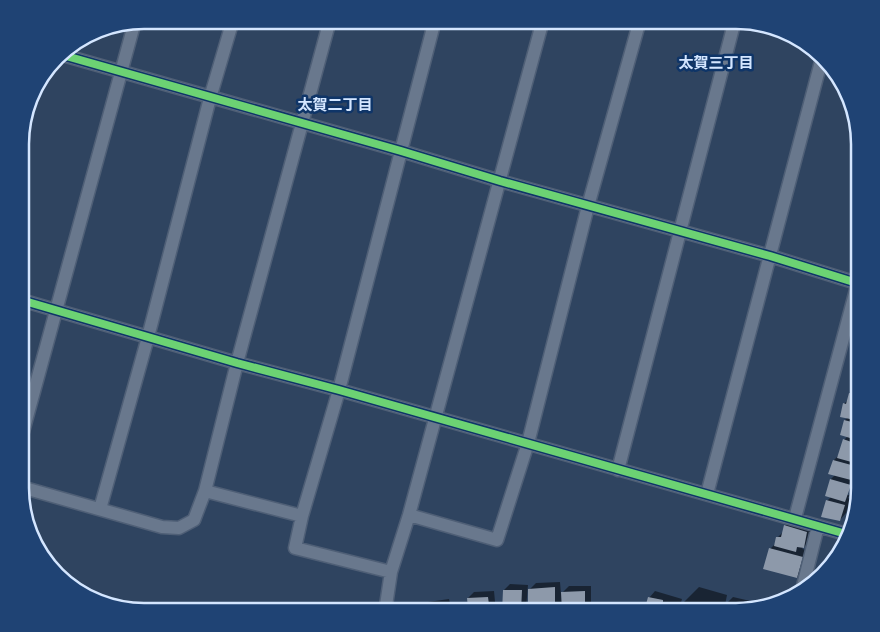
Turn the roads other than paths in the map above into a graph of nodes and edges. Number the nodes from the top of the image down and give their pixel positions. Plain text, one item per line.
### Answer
1 (230, 29) edge
2 (327, 29) edge
3 (433, 29) edge
4 (541, 29) edge
5 (637, 29) edge
6 (733, 29) edge
7 (133, 30) edge
8 (68, 57) edge
9 (820, 65) edge
10 (122, 72) junction
11 (210, 98) junction
12 (301, 123) junction
13 (401, 151) junction
14 (500, 181) junction
15 (588, 206) junction
16 (679, 231) junction
17 (770, 256) junction
18 (851, 279) edge
19 (29, 302) edge
20 (56, 310) junction
21 (851, 311) edge
22 (148, 337) junction
23 (237, 363) junction
24 (339, 390) junction
25 (29, 402) edge
26 (435, 417) junction
27 (528, 443) junction
28 (618, 470) junction
29 (29, 489) edge
30 (205, 491) junction
31 (707, 494) junction
32 (100, 509) junction
33 (409, 515) junction
34 (302, 516) junction
35 (795, 518) junction
36 (818, 526) junction
37 (842, 533) edge
38 (391, 572) junction
39 (804, 581) edge
40 (386, 603) edge

1 - 11 street
2 - 12 street
3 - 13 street
4 - 14 street
5 - 15 street
6 - 16 street
7 - 10 street
8 - 10 street
9 - 17 street
10 - 11 street
10 - 20 street
11 - 12 street
11 - 22 street
12 - 13 street
12 - 23 street
13 - 14 street
13 - 24 street
14 - 15 street
14 - 26 street
15 - 16 street
15 - 27 street
16 - 17 street
16 - 28 street
17 - 18 street
17 - 31 street
19 - 20 street
20 - 22 street
20 - 25 street
21 - 35 street
22 - 23 street
22 - 32 street
23 - 24 street
23 - 30 street
24 - 26 street
24 - 34 street
26 - 27 street
26 - 33 street
27 - 28 street
27 - 33 street
28 - 31 street
29 - 32 street
30 - 32 street
30 - 34 street
31 - 35 street
33 - 38 street
34 - 38 street
35 - 36 street
36 - 37 street
36 - 39 street
38 - 40 street

